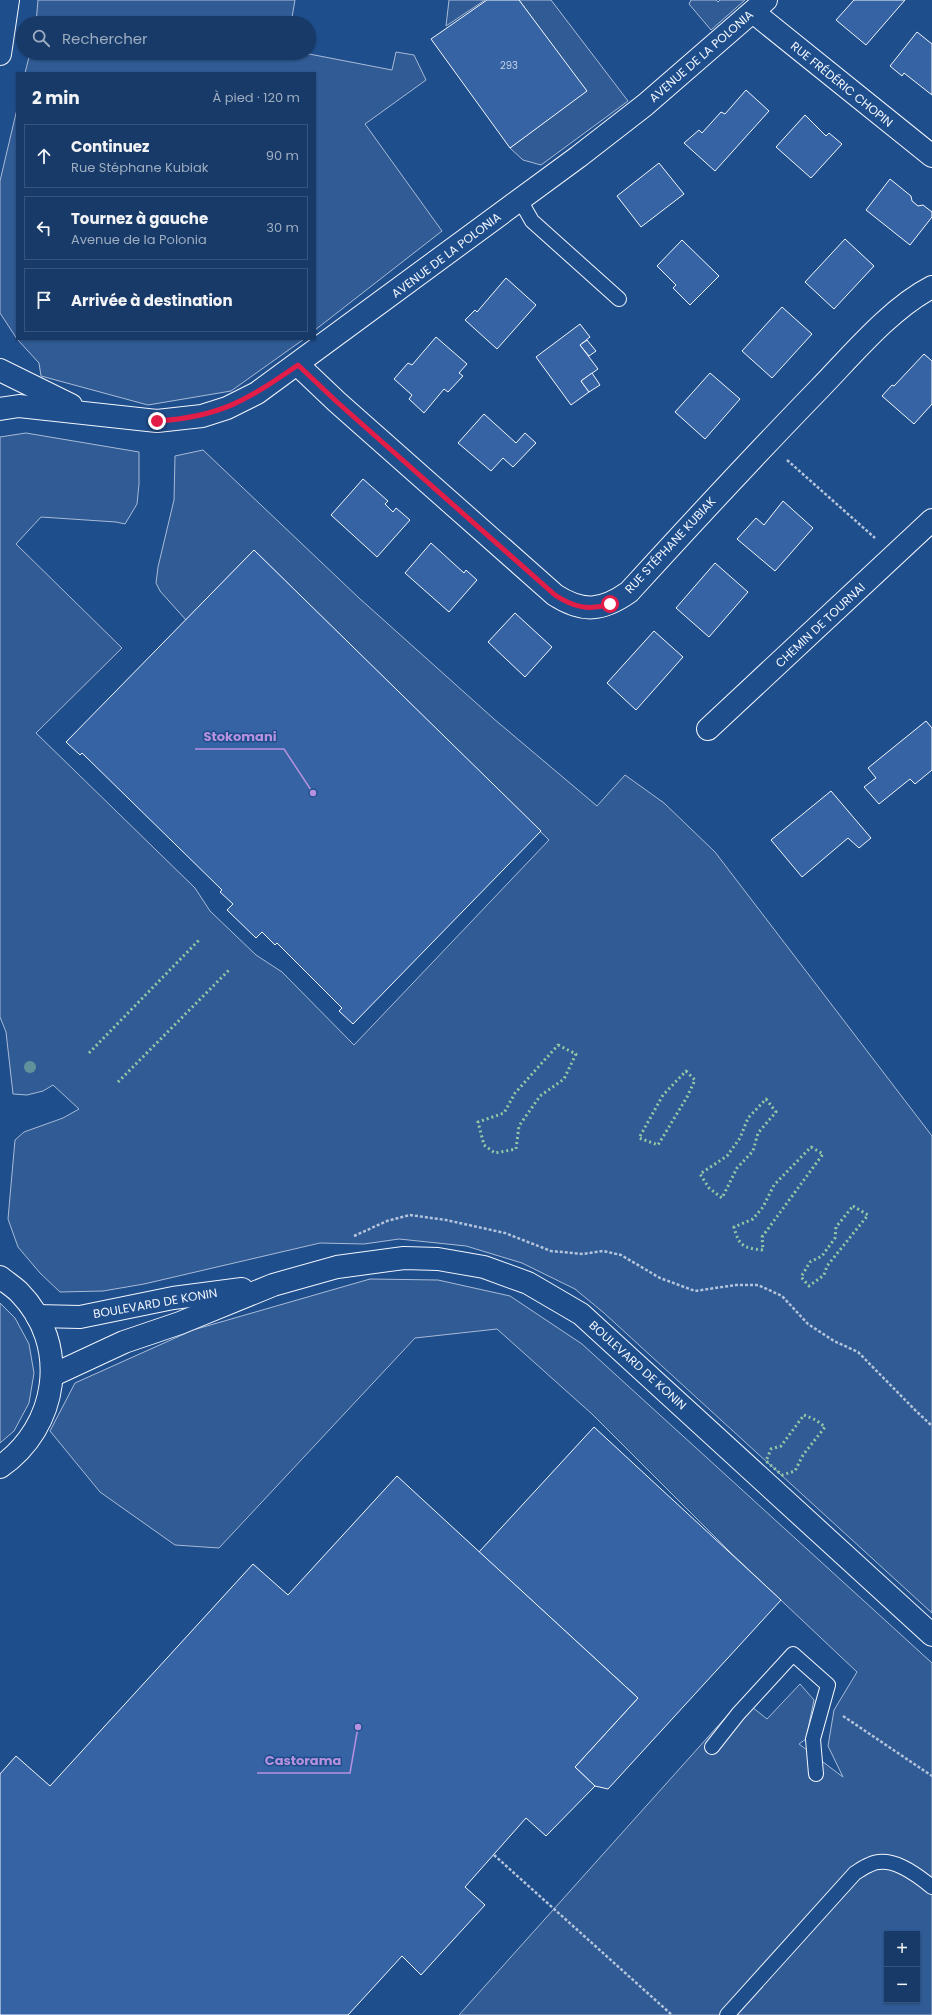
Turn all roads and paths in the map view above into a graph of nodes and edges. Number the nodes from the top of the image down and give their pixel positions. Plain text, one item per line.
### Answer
1 (8, 0) edge
2 (760, 6) edge
3 (0, 54) edge
4 (932, 156) edge
5 (520, 200) junction
6 (932, 286) edge
7 (619, 299) dead end
8 (298, 365) junction
9 (0, 370) edge
10 (0, 409) edge
11 (87, 412) junction
12 (767, 443) junction
13 (932, 520) edge
14 (894, 555) junction
15 (708, 730) dead end
16 (0, 1277) edge
17 (273, 1285) junction
18 (695, 1291) dead end
19 (37, 1316) junction
20 (53, 1375) junction
21 (932, 1426) edge
22 (0, 1467) edge
23 (932, 1635) edge
24 (823, 1704) junction
25 (712, 1747) dead end
26 (816, 1774) dead end
27 (932, 1776) edge
28 (494, 1855) dead end
29 (932, 1887) edge
30 (672, 2015) edge
31 (727, 2015) edge

1 - 3 street
2 - 4 street, RUE FRÉDÉRIC CHOPIN
2 - 5 street, AVENUE DE LA POLONIA
5 - 7 lane
5 - 8 street, AVENUE DE LA POLONIA
6 - 12 street, RUE STÉPHANE KUBIAK
8 - 11 street, AVENUE DE LA POLONIA
8 - 12 street, RUE STÉPHANE KUBIAK
9 - 11 street, AVENUE DE LA POLONIA
10 - 11 street, AVENUE DE LA POLONIA
12 - 14 path
13 - 14 street, CHEMIN DE TOURNAI
14 - 15 street, CHEMIN DE TOURNAI
16 - 19 street
17 - 19 street, BOULEVARD DE KONIN
17 - 20 street, BOULEVARD DE KONIN
17 - 23 street, BOULEVARD DE KONIN
18 - 21 path
19 - 20 street
20 - 22 street
24 - 25 lane
24 - 26 lane
24 - 27 path
28 - 30 path
29 - 31 lane

